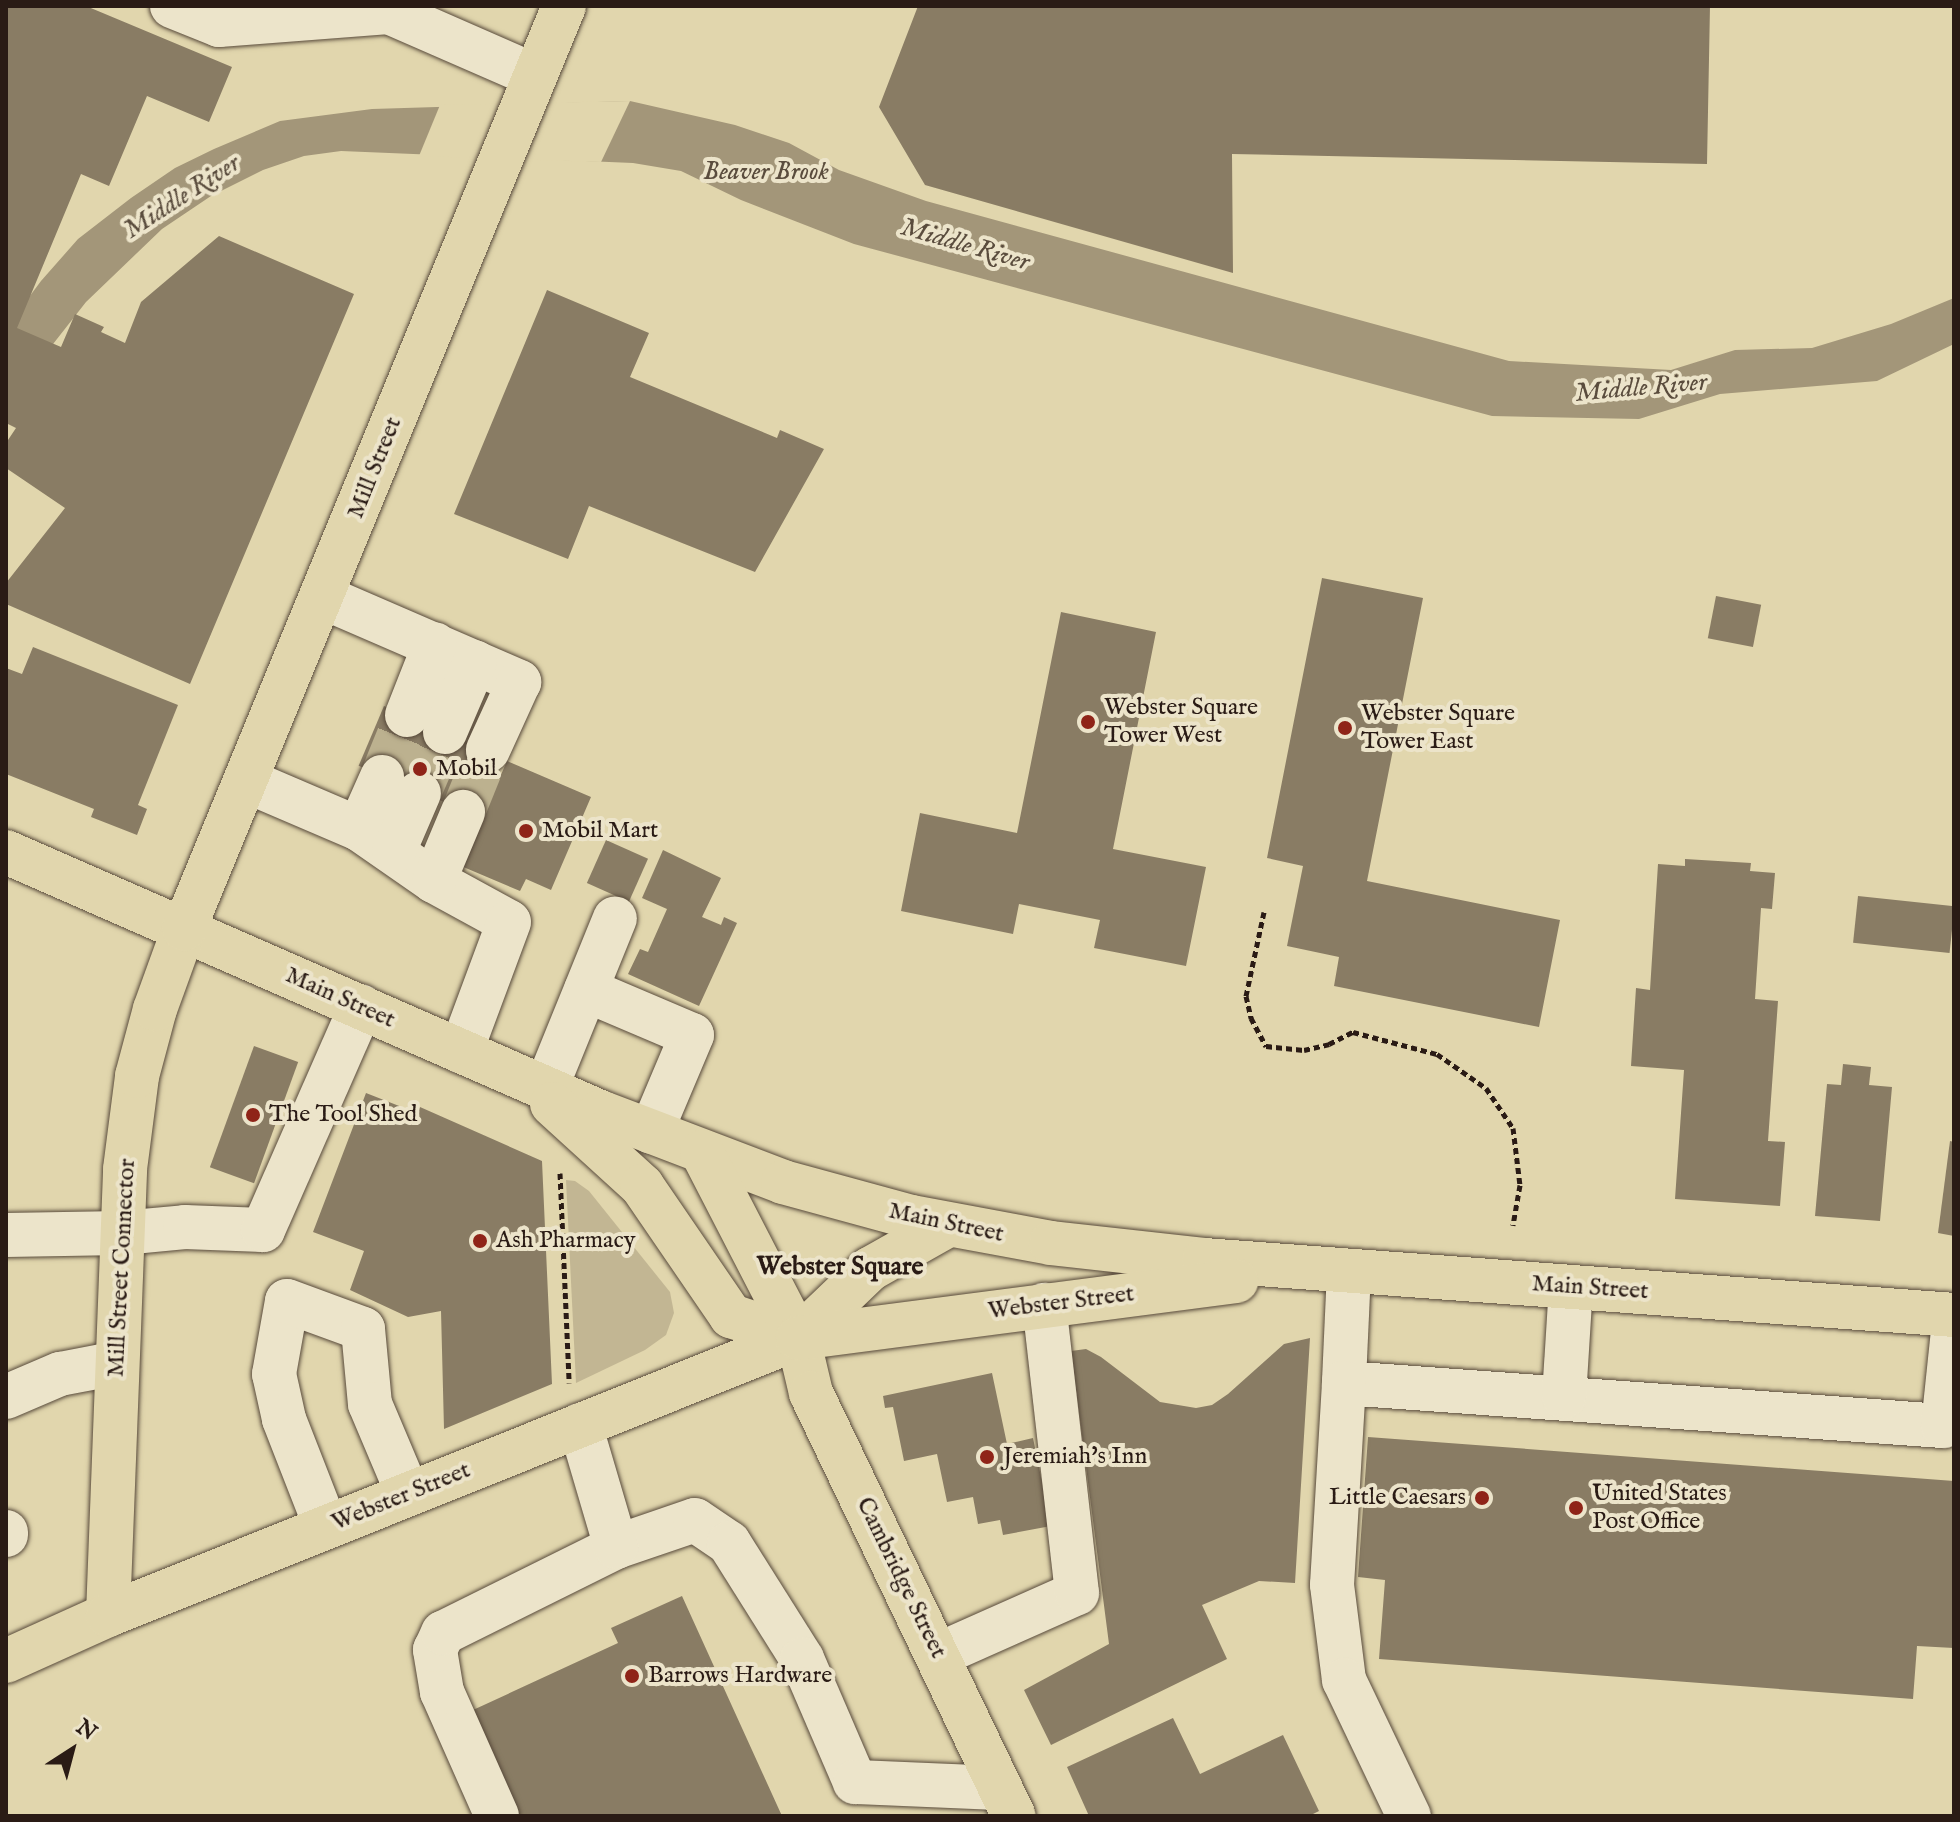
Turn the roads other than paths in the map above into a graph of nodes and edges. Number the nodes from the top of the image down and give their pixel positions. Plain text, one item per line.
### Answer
1 (172, 6) edge
2 (564, 6) edge
3 (390, 9) edge
4 (533, 75) junction
5 (323, 597) junction
6 (435, 644) junction
7 (475, 662) junction
8 (488, 750) tunnel mouth
9 (247, 781) junction
10 (400, 785) tunnel mouth
11 (463, 812) tunnel mouth
12 (376, 840) junction
13 (6, 852) edge
14 (434, 881) junction
15 (615, 918) dead end
16 (184, 929) junction
17 (586, 990) junction
18 (361, 1007) junction
19 (461, 1051) junction
20 (535, 1083) junction
21 (651, 1132) junction
22 (702, 1152) junction
23 (948, 1225) junction
24 (122, 1233) junction
25 (6, 1235) edge
26 (1337, 1270) junction
27 (1571, 1287) junction
28 (1044, 1305) junction
29 (1954, 1315) edge
30 (1954, 1322) edge
31 (798, 1338) junction
32 (117, 1363) junction
33 (1344, 1383) junction
34 (6, 1397) edge
35 (1564, 1397) junction
36 (575, 1408) junction
37 (408, 1494) junction
38 (326, 1527) junction
39 (616, 1547) junction
40 (108, 1615) junction
41 (938, 1655) junction
42 (6, 1661) edge
43 (1007, 1802) edge
44 (497, 1816) edge
45 (1409, 1816) edge

1 - 3 lane
2 - 4 main road, Mill Street
3 - 4 lane
4 - 5 main road, Mill Street
5 - 6 lane
5 - 9 main road, Mill Street
6 - 7 lane
6 - 7 lane
7 - 8 lane
9 - 12 lane
9 - 16 main road, Mill Street
10 - 12 lane
11 - 14 lane
12 - 14 lane
13 - 16 main road, Main Street
14 - 19 lane
15 - 17 lane
16 - 18 main road, Main Street
16 - 24 main road, Mill Street Connector
17 - 20 lane
17 - 21 lane
18 - 19 main road, Main Street
18 - 24 lane
19 - 20 main road, Main Street
20 - 21 main road, Main Street
20 - 31 main road
21 - 22 main road, Main Street
22 - 23 main road, Main Street
22 - 31 main road, Cambridge Street
23 - 26 main road, Main Street
23 - 31 main road, Webster Street
24 - 25 lane
24 - 32 main road, Mill Street Connector
26 - 27 main road, Main Street
26 - 28 main road, Webster Street
26 - 33 lane
27 - 29 main road, Main Street
27 - 35 lane
28 - 31 main road, Webster Street
28 - 41 lane
30 - 35 lane
31 - 36 main road, Webster Street
31 - 41 main road, Cambridge Street
32 - 34 lane
32 - 40 main road, Mill Street Connector
33 - 35 lane
33 - 45 lane
36 - 37 main road, Webster Street
36 - 39 lane
37 - 38 main road, Webster Street
37 - 38 lane
38 - 40 main road, Webster Street
39 - 43 lane
39 - 44 lane
40 - 42 main road, Webster Street
41 - 43 main road, Cambridge Street

